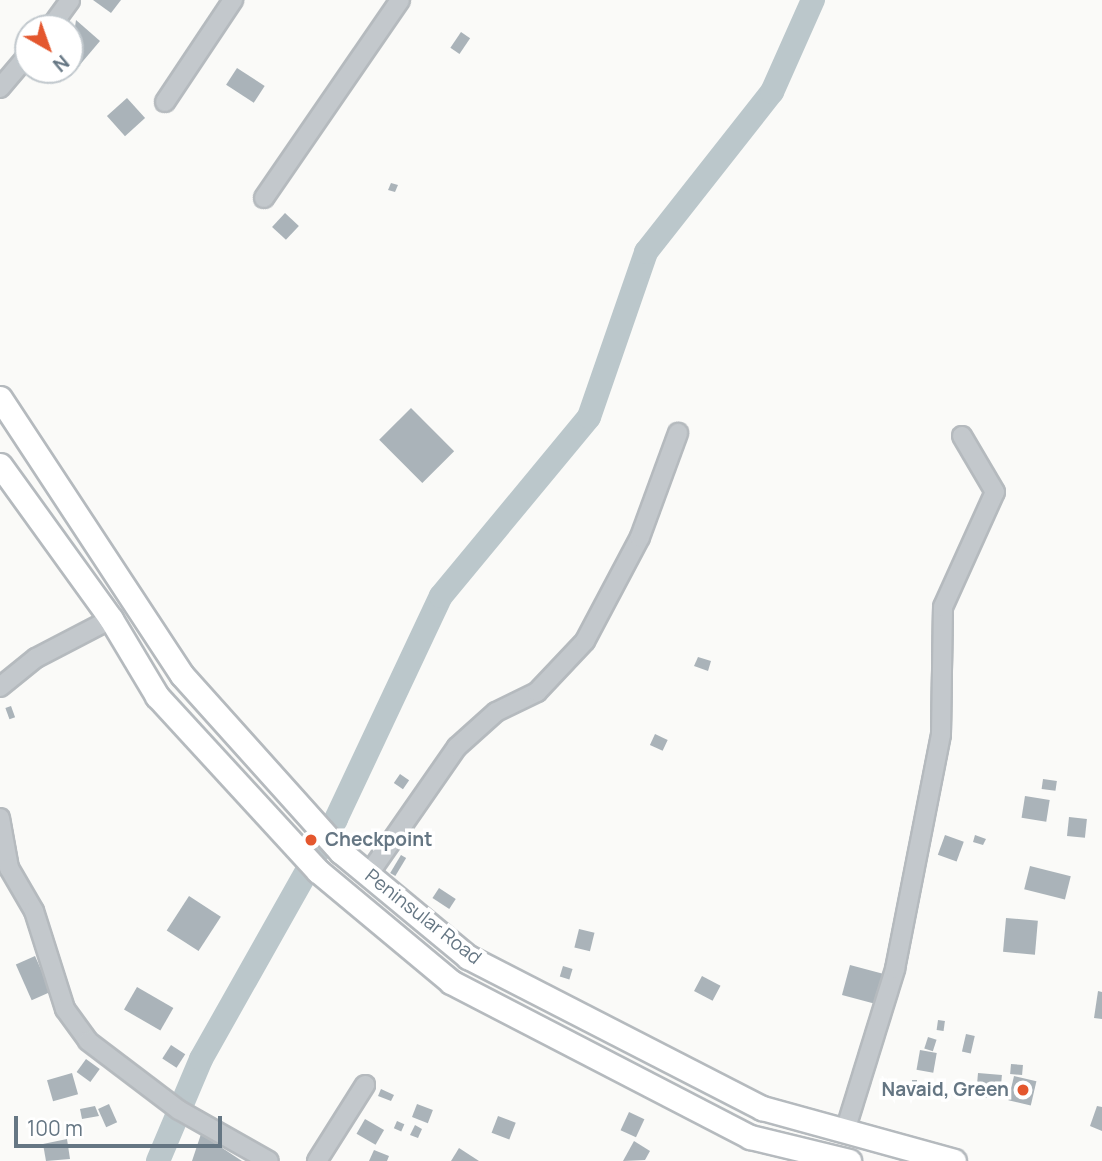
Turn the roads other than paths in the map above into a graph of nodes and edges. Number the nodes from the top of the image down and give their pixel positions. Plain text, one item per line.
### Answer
1 (233, 0) edge
2 (400, 0) edge
3 (14, 72) edge
4 (0, 88) edge
5 (165, 102) dead end
6 (264, 198) dead end
7 (0, 398) edge
8 (678, 433) dead end
9 (962, 436) dead end
10 (0, 464) edge
11 (111, 619) junction
12 (0, 687) edge
13 (0, 818) edge
14 (4, 870) edge
15 (368, 875) junction
16 (365, 1085) dead end
17 (845, 1131) junction
18 (269, 1161) edge
19 (317, 1161) edge
20 (849, 1161) edge
21 (954, 1161) edge

1 - 5 street
2 - 6 street
3 - 4 street
7 - 15 main road, Peninsular Road
8 - 15 street
9 - 17 street
10 - 11 main road, Peninsular Road
11 - 12 street
11 - 20 main road, Peninsular Road
13 - 14 street
14 - 18 street
15 - 17 main road, Peninsular Road
16 - 19 street
17 - 21 main road, Peninsular Road

